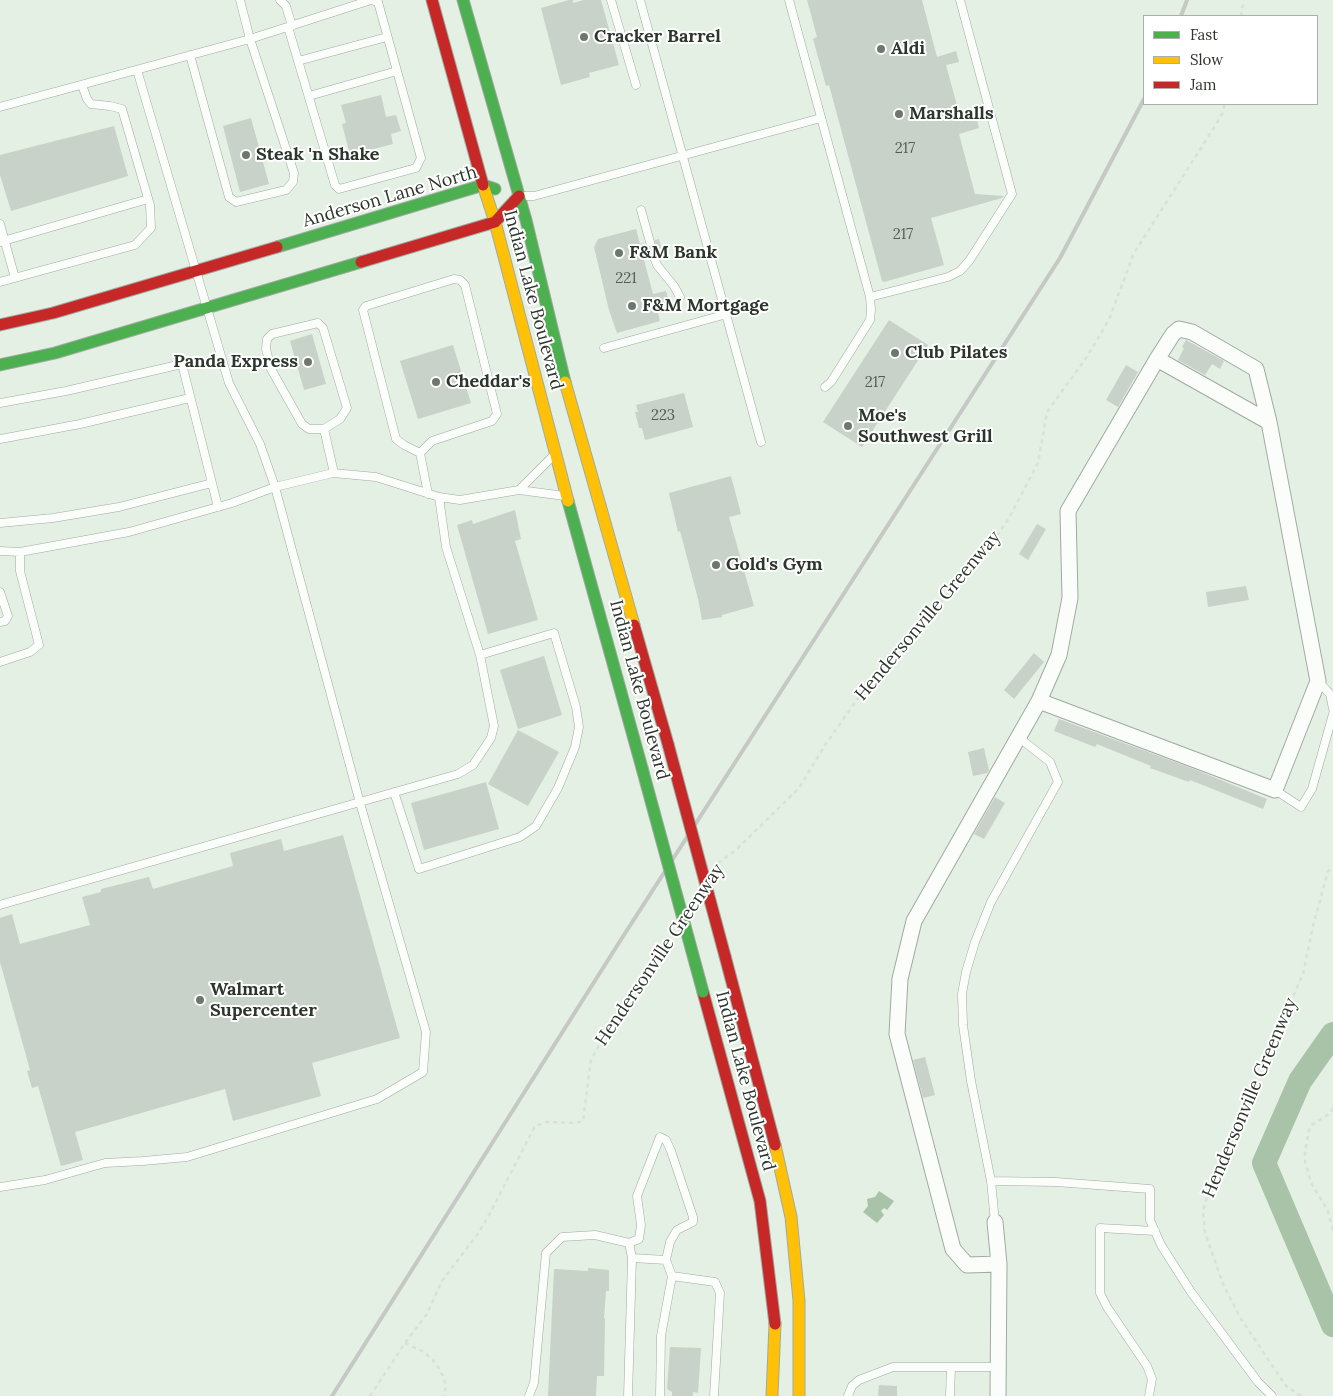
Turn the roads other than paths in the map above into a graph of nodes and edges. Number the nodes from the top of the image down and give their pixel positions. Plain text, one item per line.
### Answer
1 (240, 0) edge
2 (280, 0) edge
3 (432, 0) edge
4 (463, 0) edge
5 (611, 0) edge
6 (640, 0) edge
7 (789, 0) edge
8 (960, 0) edge
9 (290, 26) junction
10 (387, 36) junction
11 (250, 39) junction
12 (190, 55) junction
13 (298, 61) junction
14 (138, 70) junction
15 (397, 71) junction
16 (82, 85) junction
17 (636, 86) dead end
18 (309, 96) junction
19 (0, 108) edge
20 (821, 118) junction
21 (682, 156) junction
22 (483, 185) junction
23 (519, 196) junction
24 (148, 199) junction
25 (641, 210) dead end
26 (495, 222) junction
27 (0, 224) edge
28 (2, 241) edge
29 (650, 242) dead end
30 (654, 257) dead end
31 (196, 272) junction
32 (16, 278) junction
33 (0, 282) edge
34 (680, 297) dead end
35 (870, 297) junction
36 (207, 307) junction
37 (727, 314) junction
38 (0, 325) edge
39 (604, 348) dead end
40 (1157, 359) junction
41 (0, 365) edge
42 (825, 387) dead end
43 (190, 398) junction
44 (0, 403) edge
45 (1269, 422) junction
46 (324, 429) junction
47 (0, 439) edge
48 (761, 442) dead end
49 (420, 453) junction
50 (555, 453) junction
51 (334, 473) junction
52 (212, 483) junction
53 (275, 486) junction
54 (519, 490) junction
55 (428, 494) junction
56 (568, 496) junction
57 (439, 498) junction
58 (218, 506) junction
59 (0, 523) edge
60 (0, 552) edge
61 (20, 552) junction
62 (0, 592) edge
63 (0, 622) edge
64 (480, 655) junction
65 (0, 662) edge
66 (1318, 681) junction
67 (1039, 701) junction
68 (1333, 709) edge
69 (1333, 714) edge
70 (1018, 737) junction
71 (1275, 790) junction
72 (394, 792) junction
73 (360, 803) junction
74 (0, 905) edge
75 (991, 1181) junction
76 (0, 1187) edge
77 (994, 1222) joint
78 (1155, 1231) junction
79 (629, 1243) junction
80 (632, 1258) junction
81 (666, 1260) junction
82 (999, 1264) junction
83 (672, 1276) junction
84 (951, 1366) junction
85 (998, 1367) junction
86 (529, 1396) edge
87 (628, 1396) edge
88 (660, 1396) edge
89 (714, 1396) edge
90 (772, 1396) edge
91 (799, 1396) edge
92 (848, 1396) edge
93 (950, 1396) edge
94 (998, 1396) edge
95 (1149, 1396) edge
96 (1272, 1396) edge

1 - 11 lane
2 - 9 lane
3 - 22 main road, Indian Lake Boulevard
4 - 23 main road, Indian Lake Boulevard
5 - 17 lane
6 - 21 lane
7 - 20 lane
8 - 35 lane
9 - 10 lane
9 - 11 lane
9 - 13 lane
10 - 13 lane
10 - 15 lane
11 - 12 lane
11 - 12 lane
12 - 14 lane
13 - 18 lane
14 - 16 lane
14 - 31 lane
15 - 18 lane
15 - 18 lane
16 - 19 lane
16 - 24 lane
20 - 21 lane
20 - 35 lane
21 - 23 lane
21 - 37 lane
22 - 23 main road, Anderson Lane North
22 - 26 main road, Indian Lake Boulevard
22 - 31 main road, Anderson Lane North
23 - 26 main road
23 - 91 main road, Indian Lake Boulevard, bridge
24 - 28 lane
24 - 32 lane
25 - 29 lane
26 - 36 main road
26 - 50 main road, Indian Lake Boulevard
27 - 28 lane
28 - 32 lane
30 - 34 lane
31 - 36 lane
31 - 38 main road, Anderson Lane North
32 - 33 lane
35 - 42 lane
36 - 41 main road
36 - 53 lane
37 - 39 lane
37 - 48 lane
40 - 45 street
40 - 45 street
40 - 67 street
43 - 44 lane
43 - 47 lane
43 - 52 lane
45 - 66 street
46 - 46 lane
46 - 51 lane
49 - 49 lane
49 - 55 lane
50 - 54 lane
50 - 56 main road, Indian Lake Boulevard
51 - 53 lane
51 - 55 lane
52 - 58 lane
52 - 59 lane
53 - 58 lane
53 - 73 lane
54 - 56 lane
54 - 57 lane
55 - 57 lane
56 - 90 main road, Indian Lake Boulevard, bridge
57 - 64 lane
58 - 61 lane
60 - 61 lane
61 - 65 lane
62 - 63 lane
64 - 72 lane
64 - 72 lane
66 - 68 lane
66 - 71 street
67 - 70 street
67 - 71 street
69 - 71 lane
70 - 75 lane
70 - 82 street
72 - 73 lane
73 - 74 lane
73 - 76 lane
75 - 77 lane
75 - 78 lane
77 - 82 street
78 - 95 lane
78 - 96 lane
79 - 80 lane
79 - 81 lane
79 - 86 lane
80 - 81 lane
80 - 87 lane
81 - 83 lane
82 - 85 street
83 - 88 lane
83 - 89 lane
84 - 85 lane
84 - 92 lane
84 - 93 lane
85 - 94 street

